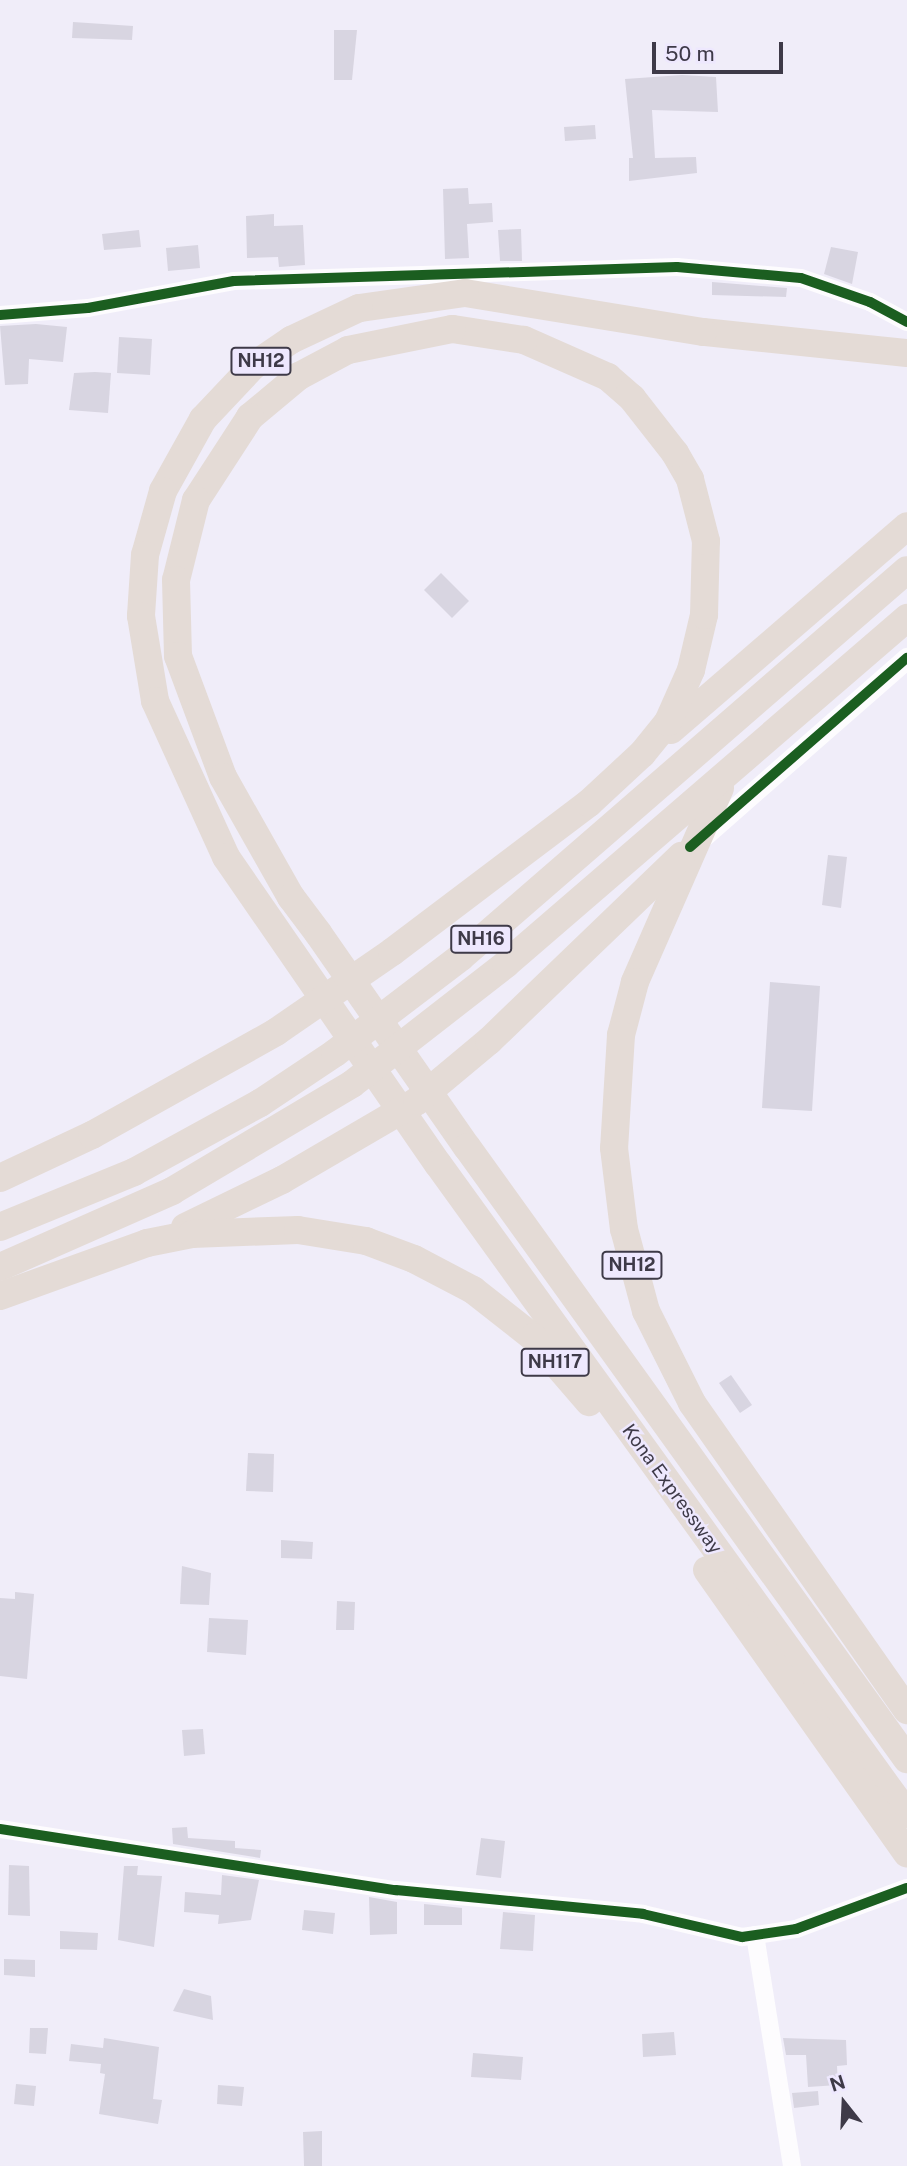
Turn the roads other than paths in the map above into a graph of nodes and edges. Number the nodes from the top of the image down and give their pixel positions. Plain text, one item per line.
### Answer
1 (0, 314) edge
2 (907, 322) edge
3 (907, 353) edge
4 (907, 526) edge
5 (907, 570) edge
6 (907, 618) edge
7 (907, 658) edge
8 (642, 754) junction
9 (736, 766) junction
10 (690, 847) junction
11 (0, 1178) edge
12 (0, 1227) edge
13 (147, 1242) junction
14 (0, 1267) edge
15 (0, 1296) edge
16 (907, 1710) edge
17 (907, 1759) edge
18 (907, 1814) edge
19 (0, 1829) edge
20 (907, 1854) edge
21 (907, 1888) edge
22 (755, 1936) junction
23 (792, 2166) edge

1 - 2 street
3 - 18 highway, Kona Expressway / NH12
4 - 8 highway
5 - 12 highway, NH16
6 - 9 highway, NH12
7 - 10 street
8 - 11 highway
8 - 17 highway, Kona Expressway
9 - 10 highway, NH12
9 - 14 highway, NH16
10 - 13 highway
10 - 16 highway, NH12
13 - 15 highway, NH117
13 - 20 highway, NH117
19 - 22 street
21 - 22 street
22 - 23 street

